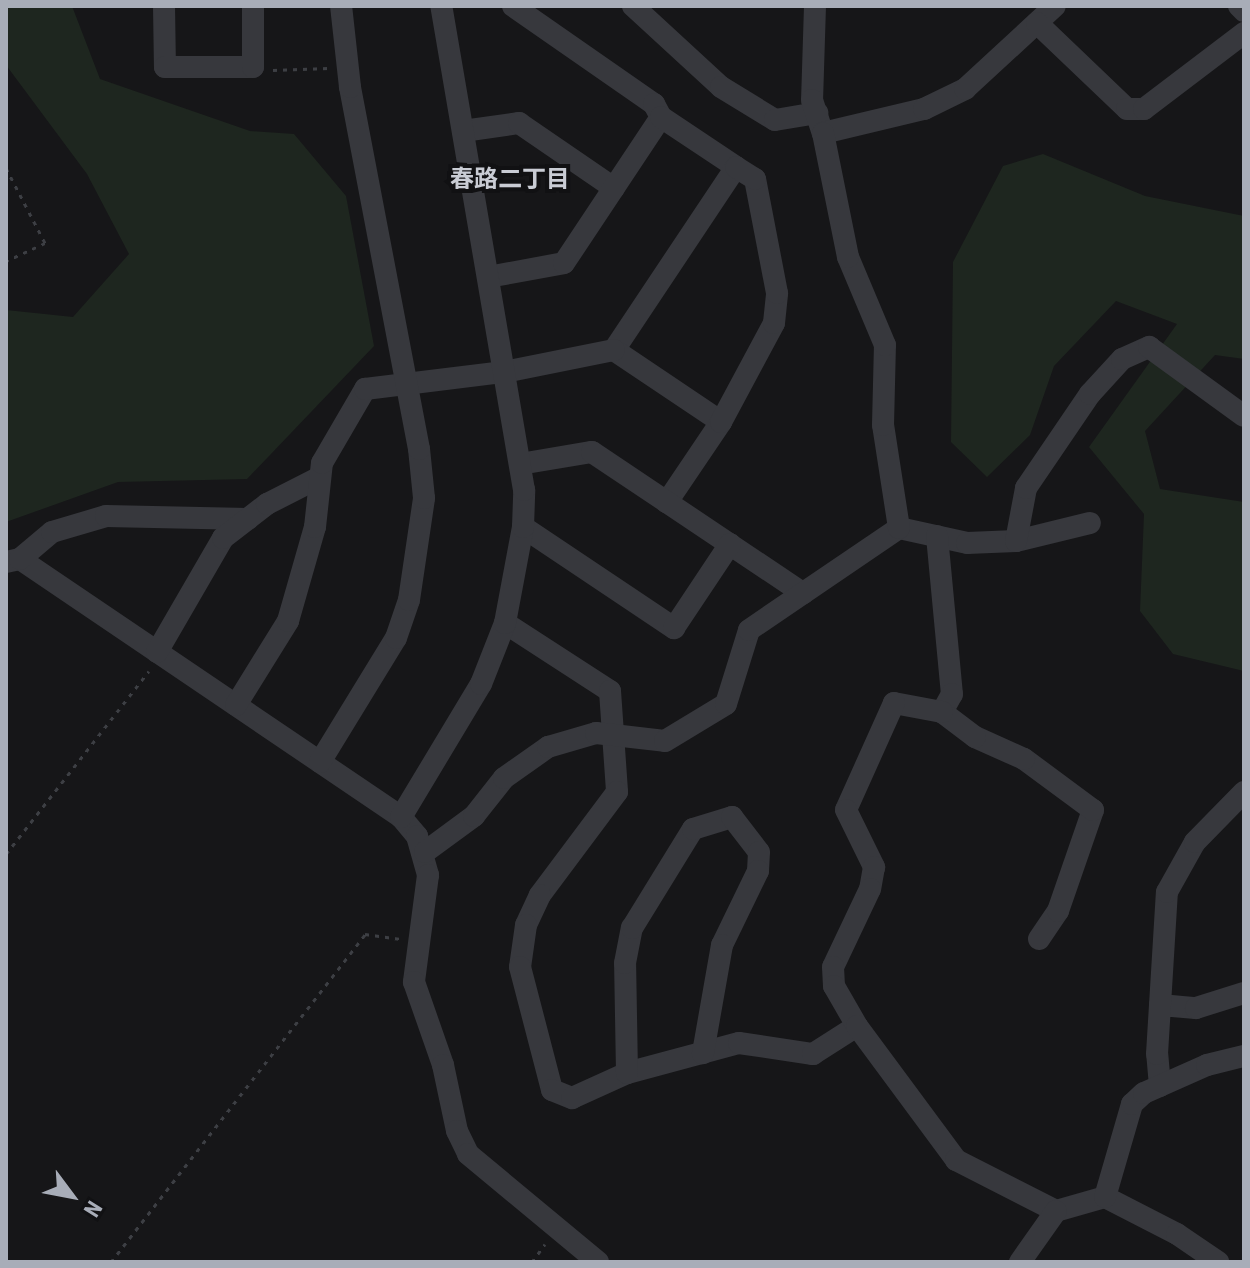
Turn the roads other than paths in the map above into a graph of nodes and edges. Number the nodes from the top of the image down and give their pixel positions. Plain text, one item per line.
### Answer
1 (164, 6) edge
2 (253, 6) edge
3 (341, 6) edge
4 (441, 6) edge
5 (513, 6) edge
6 (815, 6) edge
7 (1055, 6) edge
8 (1239, 6) edge
9 (641, 8) edge
10 (1244, 11) edge
11 (1037, 23) junction
12 (1244, 33) edge
13 (661, 117) junction
14 (820, 123) junction
15 (463, 131) junction
16 (736, 167) junction
17 (614, 188) junction
18 (488, 277) junction
19 (614, 350) junction
20 (504, 372) junction
21 (407, 384) junction
22 (1244, 416) edge
23 (721, 422) junction
24 (520, 464) junction
25 (320, 477) junction
26 (667, 502) junction
27 (248, 519) junction
28 (1090, 523) dead end
29 (523, 527) junction
30 (899, 528) junction
31 (937, 536) junction
32 (1016, 541) junction
33 (730, 544) junction
34 (13, 560) edge
35 (803, 593) junction
36 (505, 623) junction
37 (159, 653) junction
38 (236, 705) junction
39 (942, 712) junction
40 (613, 735) junction
41 (320, 762) junction
42 (1244, 792) edge
43 (401, 817) junction
44 (425, 852) junction
45 (1039, 939) dead end
46 (1244, 993) edge
47 (1160, 1005) junction
48 (857, 1026) junction
49 (703, 1053) junction
50 (1244, 1056) edge
51 (627, 1073) junction
52 (1160, 1086) junction
53 (1105, 1197) junction
54 (1056, 1211) junction
55 (598, 1262) edge
56 (1020, 1262) edge
57 (1218, 1262) edge

1 - 2 street
3 - 21 street
4 - 15 street
5 - 13 street
6 - 14 street
7 - 11 street
8 - 10 street
9 - 14 street
11 - 12 street
11 - 14 street
13 - 16 street
13 - 17 street
14 - 30 street
15 - 17 street
15 - 18 street
16 - 19 street
16 - 23 street
17 - 18 street
18 - 20 street
19 - 20 street
19 - 23 street
20 - 21 street
20 - 24 street
21 - 25 street
21 - 41 street
22 - 32 street
23 - 26 street
24 - 26 street
24 - 29 street
25 - 27 street
25 - 38 street
26 - 33 street
27 - 34 street
27 - 37 street
28 - 32 street
29 - 33 street
29 - 36 street
30 - 31 street
30 - 35 street
31 - 32 street
31 - 39 street
33 - 35 street
34 - 37 street
35 - 40 street
36 - 40 street
36 - 43 street
37 - 38 street
38 - 41 street
39 - 45 street
39 - 48 street
40 - 44 street
40 - 51 street
41 - 43 street
42 - 47 street
43 - 44 street
44 - 55 street
46 - 47 street
47 - 52 street
48 - 49 street
48 - 54 street
49 - 51 street
49 - 51 street
50 - 52 street
52 - 53 street
53 - 54 street
53 - 57 street
54 - 56 street

